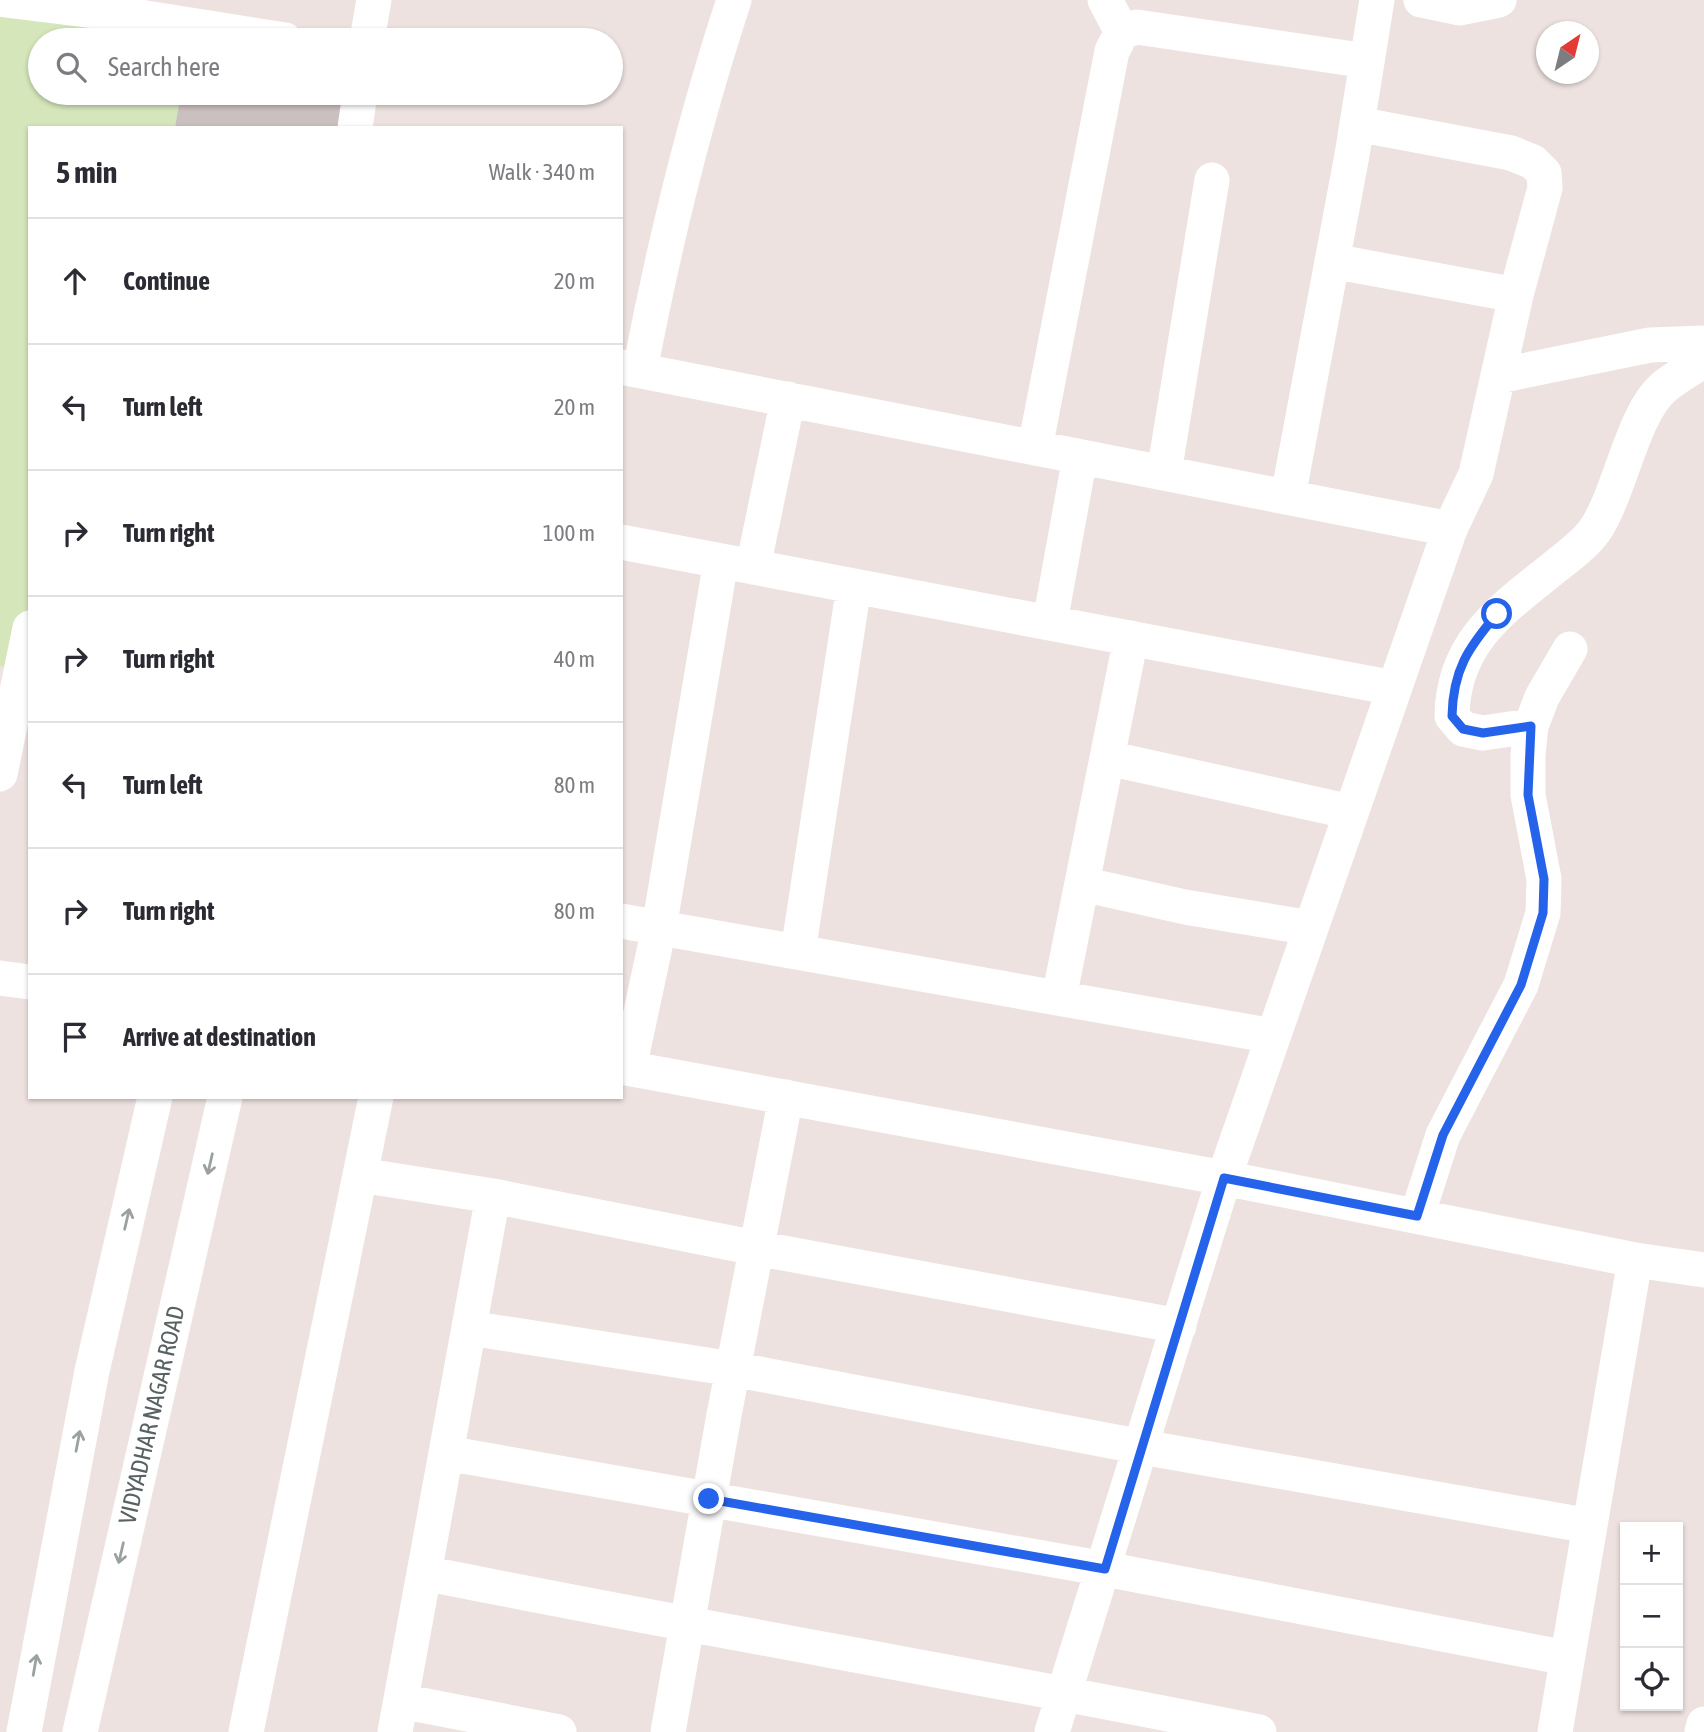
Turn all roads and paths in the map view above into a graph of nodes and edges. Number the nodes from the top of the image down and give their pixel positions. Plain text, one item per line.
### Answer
1 (5, 0) edge
2 (374, 0) edge
3 (734, 0) edge
4 (1105, 0) edge
5 (1377, 0) edge
6 (1421, 0) edge
7 (1499, 0) edge
8 (129, 7) edge
9 (228, 28) edge
10 (369, 28) edge
11 (1122, 32) junction
12 (1367, 61) junction
13 (358, 105) edge
14 (1357, 124) junction
15 (355, 126) edge
16 (1212, 180) dead end
17 (1332, 261) junction
18 (1516, 295) junction
19 (1704, 344) edge
20 (1704, 360) edge
21 (631, 368) edge
22 (1498, 376) junction
23 (788, 399) junction
24 (1035, 448) junction
25 (1080, 457) junction
26 (1164, 473) junction
27 (1288, 497) junction
28 (1450, 528) junction
29 (623, 542) edge
30 (737, 564) junction
31 (853, 586) junction
32 (1050, 622) junction
33 (28, 638) edge
34 (1131, 638) junction
35 (1570, 649) dead end
36 (1394, 688) junction
37 (1531, 726) junction
38 (1108, 758) junction
39 (0, 774) edge
40 (1351, 812) junction
41 (1082, 884) junction
42 (623, 921) edge
43 (659, 928) junction
44 (1311, 928) junction
45 (798, 953) junction
46 (0, 978) edge
47 (28, 982) edge
48 (1059, 998) junction
49 (1273, 1036) junction
50 (625, 1068) edge
51 (786, 1097) junction
52 (155, 1099) edge
53 (225, 1099) edge
54 (376, 1099) edge
55 (360, 1175) junction
56 (1224, 1178) junction
57 (493, 1196) junction
58 (1417, 1216) junction
59 (756, 1248) junction
60 (1635, 1260) junction
61 (1704, 1270) edge
62 (1179, 1326) junction
63 (469, 1328) junction
64 (733, 1369) junction
65 (1142, 1447) junction
66 (446, 1453) junction
67 (709, 1499) junction
68 (1590, 1526) junction
69 (1105, 1569) junction
70 (425, 1573) junction
71 (686, 1626) junction
72 (1567, 1658) junction
73 (1065, 1693) junction
74 (398, 1717) edge
75 (1704, 1724) edge
76 (24, 1732) edge
77 (80, 1732) edge
78 (246, 1732) edge
79 (559, 1732) edge
80 (668, 1732) edge
81 (1052, 1732) edge
82 (1259, 1732) edge
83 (1555, 1732) edge
84 (1702, 1732) edge

1 - 8 street
2 - 10 street
3 - 21 street
4 - 11 street
5 - 12 street
6 - 7 street
8 - 9 street
11 - 12 street
11 - 24 street
12 - 14 street
13 - 15 street
14 - 17 street
14 - 18 street
16 - 26 street
17 - 18 street
17 - 27 street
18 - 22 street
19 - 22 street
20 - 37 street
21 - 23 street
22 - 28 street
23 - 24 street
23 - 30 street
24 - 25 street
25 - 26 street
25 - 32 street
26 - 27 street
27 - 28 street
28 - 36 street
29 - 30 street
30 - 31 street
30 - 43 street
31 - 32 street
31 - 45 street
32 - 34 street
33 - 39 street
34 - 36 street
34 - 38 street
35 - 37 street
36 - 40 street
37 - 58 street
38 - 40 street
38 - 41 street
40 - 44 street
41 - 44 street
41 - 48 street
42 - 43 street
43 - 45 street
43 - 50 street
44 - 49 street
45 - 48 street
46 - 47 street
48 - 49 street
49 - 56 street
50 - 51 street
51 - 56 street
51 - 59 street
76 -> 52 street
53 -> 77 street, VIDYADHAR NAGAR ROAD
54 - 55 street
55 - 57 street
55 - 78 street
56 - 58 street
56 - 62 street
57 - 59 street
57 - 63 street
58 - 60 street
59 - 62 street
59 - 64 street
60 - 61 street
60 - 68 street
62 - 65 street
63 - 64 street
63 - 66 street
64 - 65 street
64 - 67 street
65 - 68 street
65 - 69 street
66 - 67 street
66 - 70 street
67 - 69 street
67 - 71 street
68 - 72 street
69 - 72 street
69 - 73 street
70 - 71 street
70 - 74 street
71 - 73 street
71 - 80 street
72 - 83 street
73 - 81 street
73 - 82 street
74 - 79 street
75 - 84 street

